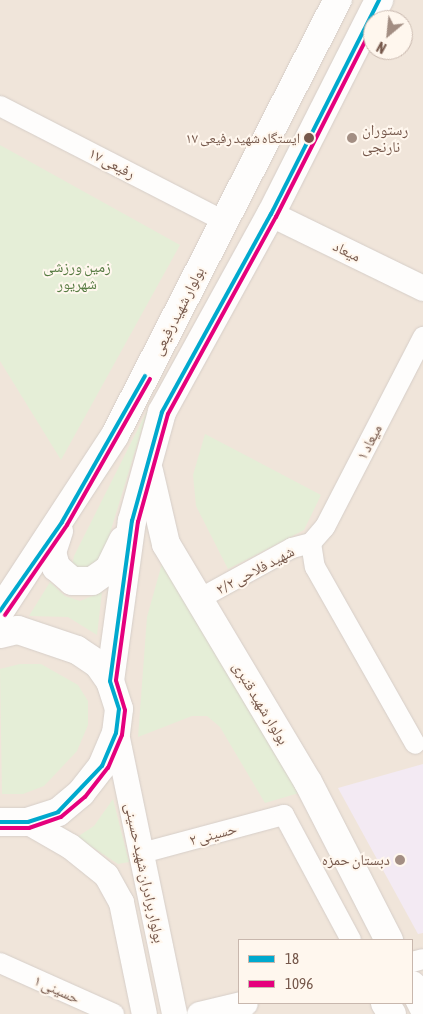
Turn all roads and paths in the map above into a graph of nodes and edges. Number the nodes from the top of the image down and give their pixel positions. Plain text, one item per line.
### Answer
1 (338, 0) edge
2 (379, 0) edge
3 (0, 106) edge
4 (271, 214) junction
5 (224, 221) junction
6 (423, 288) edge
7 (423, 337) edge
8 (147, 462) junction
9 (132, 521) junction
10 (62, 522) junction
11 (311, 543) junction
12 (199, 599) junction
13 (0, 611) edge
14 (0, 634) edge
15 (110, 681) junction
16 (116, 733) junction
17 (419, 735) edge
18 (0, 822) edge
19 (28, 822) junction
20 (142, 853) junction
21 (350, 939) edge
22 (388, 939) edge
23 (0, 963) edge
24 (413, 987) edge
25 (241, 1004) edge
26 (423, 1007) edge
27 (114, 1014) edge
28 (144, 1014) edge
29 (174, 1014) edge
30 (199, 1014) edge

1 - 5 main road, بولوار شهید رفیعی
2 - 4 main road
3 - 5 street, رفیعی ۱۷
4 - 6 street, میعاد
4 - 8 main road
5 - 10 main road, بولوار شهید رفیعی
7 - 11 street, میعاد ۱
8 - 9 main road
8 - 12 main road, بولوار شهید قنبری
9 - 10 main road
9 - 15 main road
10 - 13 main road, بولوار شهید رفیعی
11 - 12 street, شهید فلاحی ۲/۲
11 - 17 street
12 - 22 main road, بولوار شهید قنبری
14 - 15 main road
15 - 16 main road
16 - 19 main road
16 - 20 street, بولوار برادران شهید حسینی
18 - 19 main road
19 - 28 street, بولوار برادران شهید حسینی
20 - 21 street, حسینی ۲
20 - 29 street, بولوار برادران شهید حسینی
23 - 27 street, حسینی ۱
24 - 26 main road
25 - 30 street

